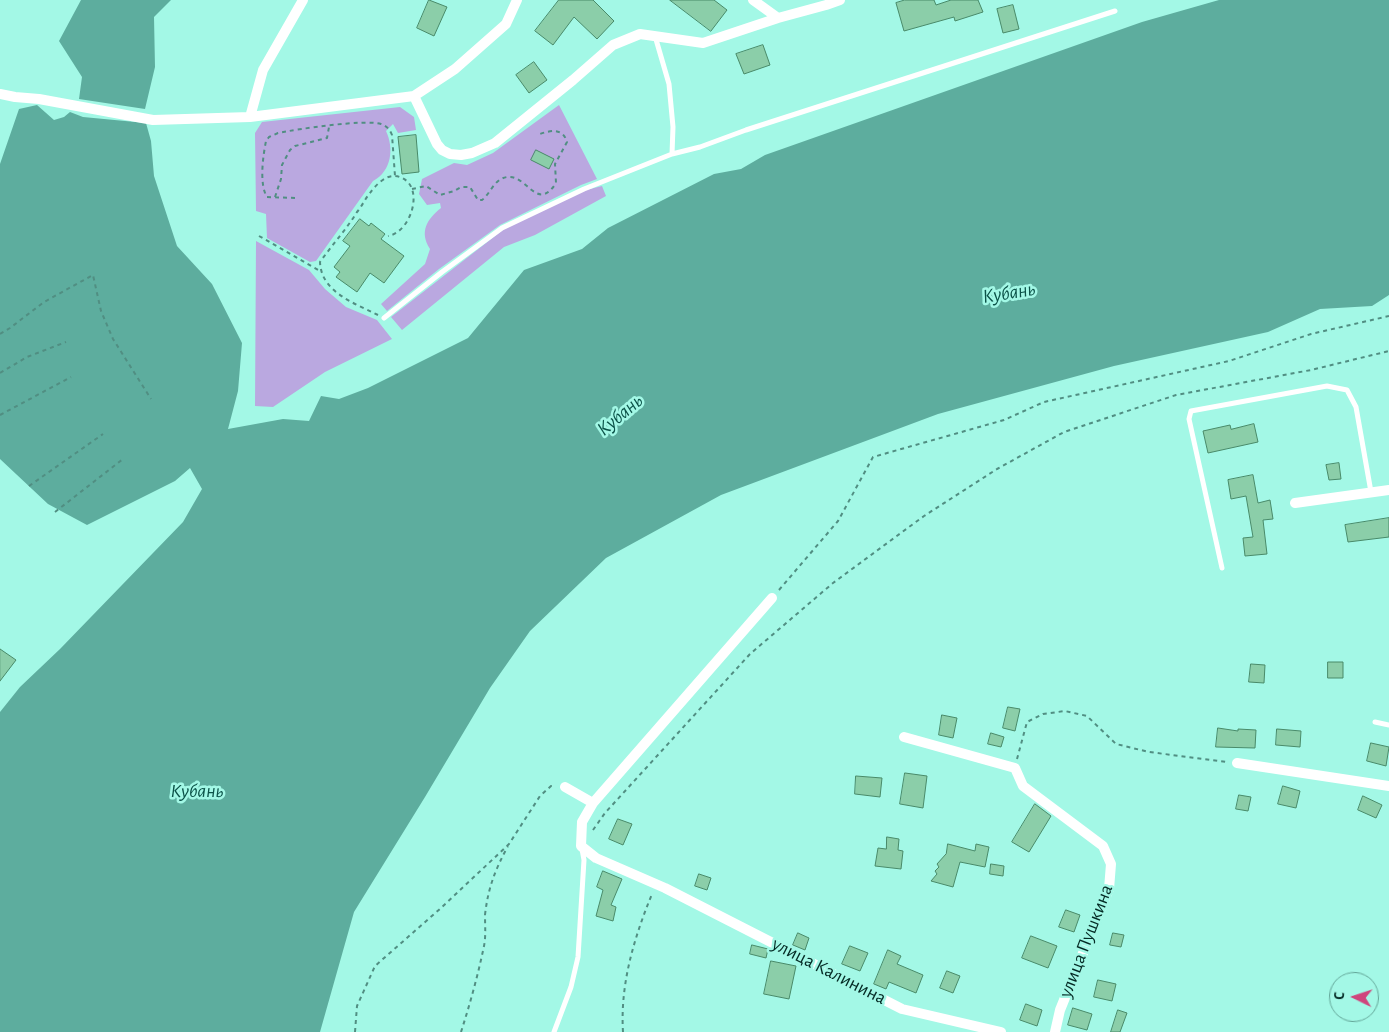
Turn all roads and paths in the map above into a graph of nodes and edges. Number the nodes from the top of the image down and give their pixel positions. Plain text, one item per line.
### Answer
1 (303, 0) edge
2 (517, 0) edge
3 (753, 0) edge
4 (840, 0) edge
5 (1115, 11) dead end
6 (778, 18) junction
7 (654, 35) junction
8 (0, 94) edge
9 (414, 96) junction
10 (250, 117) junction
11 (329, 127) junction
12 (540, 134) dead end
13 (672, 154) junction
14 (394, 176) junction
15 (412, 189) junction
16 (275, 197) junction
17 (296, 198) dead end
18 (258, 236) dead end
19 (388, 236) dead end
20 (320, 271) junction
21 (1389, 316) edge
22 (384, 318) joint
23 (0, 334) edge
24 (66, 342) dead end
25 (1389, 351) edge
26 (0, 373) edge
27 (71, 377) dead end
28 (151, 399) dead end
29 (0, 415) edge
30 (103, 434) dead end
31 (123, 459) dead end
32 (29, 486) dead end
33 (1389, 490) edge
34 (1371, 492) junction
35 (1295, 503) dead end
36 (55, 512) dead end
37 (1222, 568) dead end
38 (772, 598) joint
39 (1375, 722) dead end
40 (1389, 725) edge
41 (904, 737) dead end
42 (1237, 763) joint
43 (1015, 768) junction
44 (1389, 786) edge
45 (566, 787) joint
46 (593, 803) junction
47 (509, 844) junction
48 (581, 846) junction
49 (660, 886) junction
50 (355, 1032) edge
51 (461, 1032) edge
52 (554, 1032) edge
53 (623, 1032) edge
54 (1001, 1032) edge
55 (1056, 1032) edge

1 - 10 street
2 - 9 street
3 - 6 street
4 - 6 street
5 - 13 lane
6 - 7 street
7 - 9 street
7 - 13 lane
8 - 10 street
9 - 10 street
11 - 14 path
11 - 16 path
11 - 16 path
12 - 15 path
13 - 22 lane
14 - 15 path
14 - 20 path
15 - 19 path
16 - 17 path
18 - 20 path
20 - 22 path
21 - 38 path
23 - 28 path
24 - 26 path
25 - 48 path
27 - 29 path
30 - 32 path
31 - 36 path
33 - 34 street
34 - 35 street
34 - 37 lane
38 - 46 street
39 - 40 lane
41 - 43 street
42 - 43 path
42 - 44 street
43 - 55 street, улица Пушкина
45 - 46 street
45 - 47 path
46 - 48 street
47 - 50 path
47 - 51 path
48 - 49 street, улица Калинина
48 - 52 lane
49 - 53 path
49 - 54 street, улица Калинина

